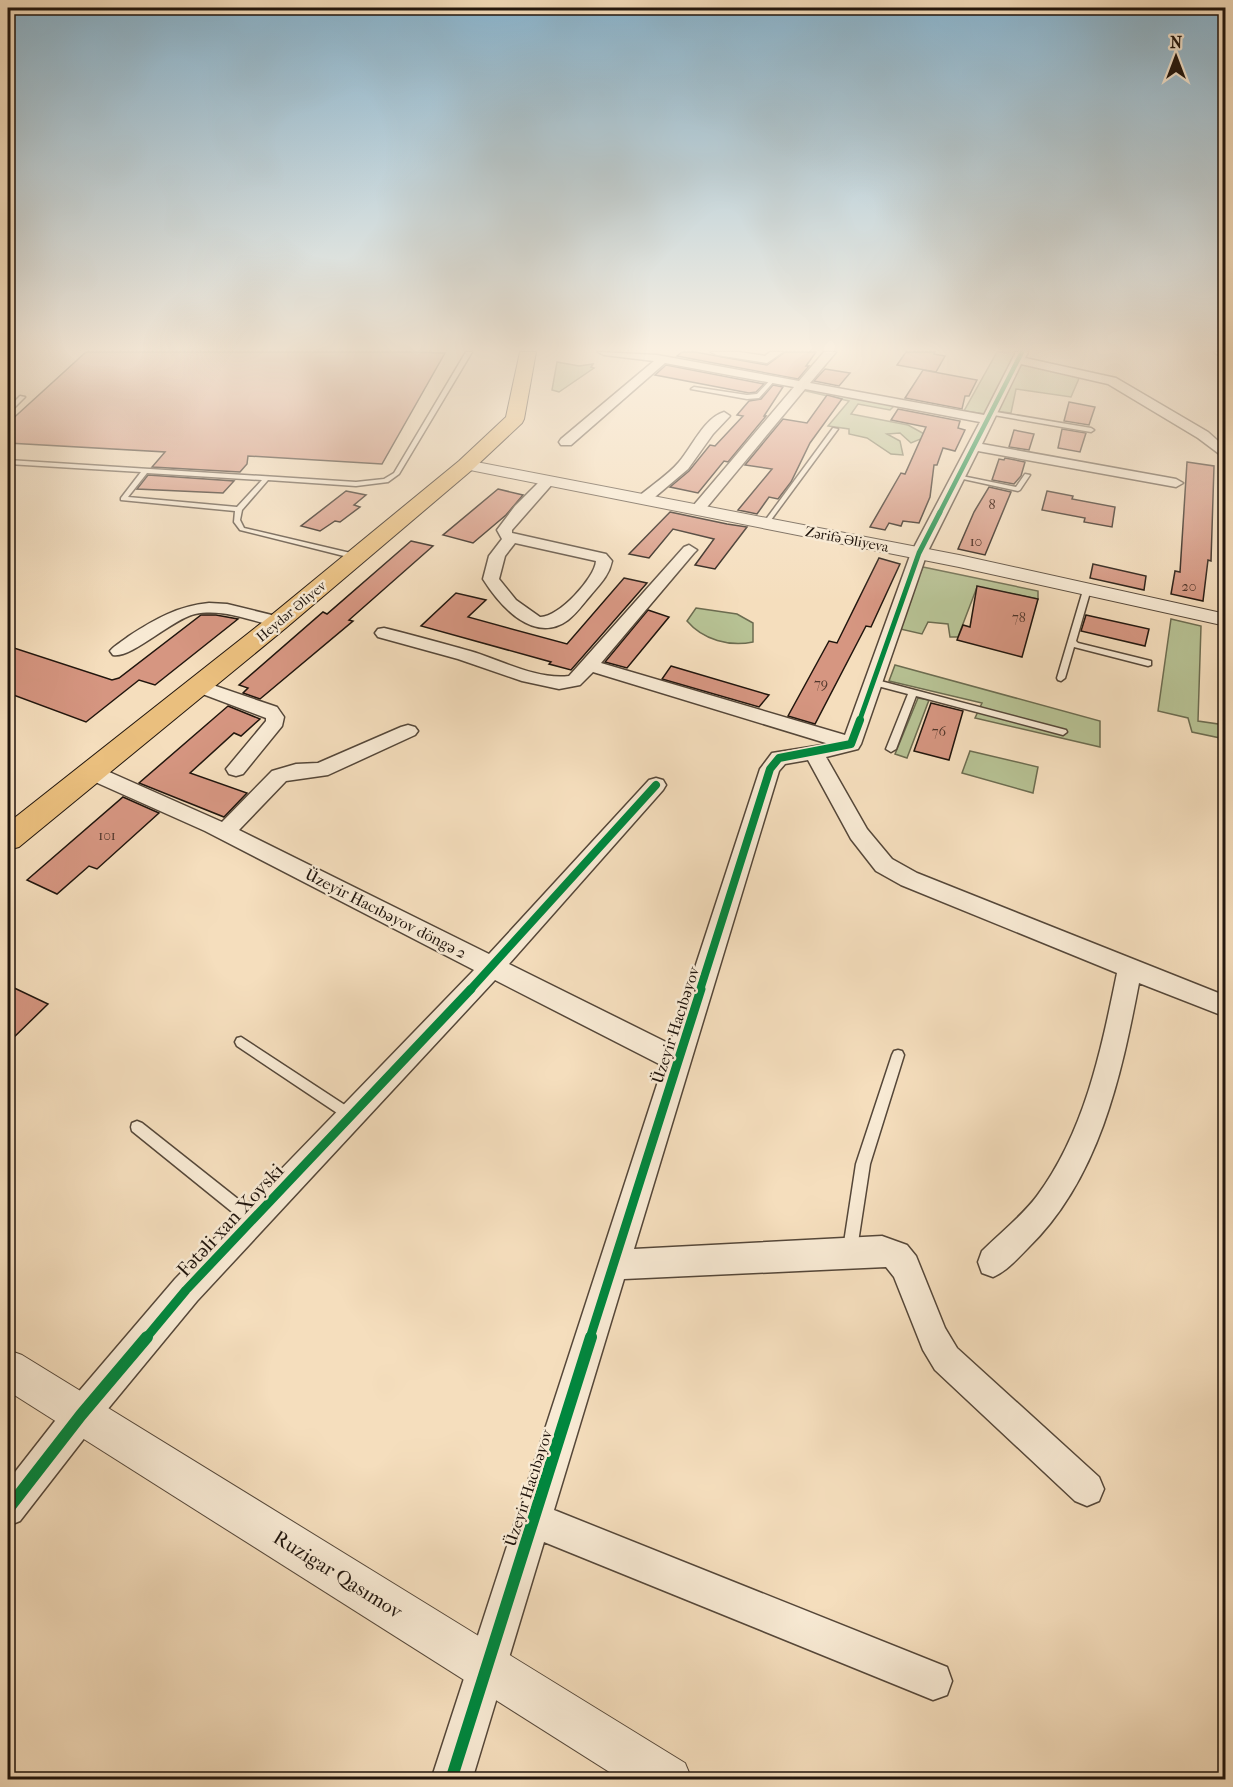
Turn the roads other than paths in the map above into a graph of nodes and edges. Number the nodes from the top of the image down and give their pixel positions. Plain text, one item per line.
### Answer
1 (419, 435) edge
2 (498, 435) edge
3 (573, 435) edge
4 (705, 435) edge
5 (761, 435) edge
6 (830, 435) edge
7 (979, 435) edge
8 (1203, 435) edge
9 (566, 442) dead end
10 (973, 446) junction
11 (1226, 455) edge
12 (8, 462) edge
13 (466, 465) junction
14 (145, 471) junction
15 (1027, 476) dead end
16 (957, 477) junction
17 (267, 478) junction
18 (548, 481) junction
19 (1176, 483) dead end
20 (644, 499) junction
21 (239, 509) junction
22 (698, 509) junction
23 (766, 523) junction
24 (512, 538) junction
25 (688, 550) dead end
26 (919, 553) junction
27 (356, 557) junction
28 (1087, 589) junction
29 (1226, 620) edge
30 (278, 622) junction
31 (384, 633) dead end
32 (1072, 641) junction
33 (119, 651) dead end
34 (1148, 663) dead end
35 (590, 665) junction
36 (1061, 678) dead end
37 (873, 682) junction
38 (198, 686) junction
39 (913, 693) junction
40 (408, 731) dead end
41 (1064, 732) dead end
42 (851, 744) junction
43 (891, 749) dead end
44 (813, 752) junction
45 (236, 769) dead end
46 (92, 772) junction
47 (656, 786) dead end
48 (225, 832) junction
49 (8, 839) edge
50 (492, 967) junction
51 (1130, 969) junction
52 (1226, 1007) edge
53 (240, 1042) dead end
54 (898, 1055) dead end
55 (678, 1060) junction
56 (351, 1116) junction
57 (137, 1127) dead end
58 (253, 1220) junction
59 (849, 1252) junction
60 (993, 1262) dead end
61 (613, 1265) junction
62 (8, 1369) edge
63 (81, 1415) junction
64 (1087, 1489) dead end
65 (8, 1509) edge
66 (532, 1519) junction
67 (486, 1666) junction
68 (933, 1682) dead end
69 (451, 1779) edge
70 (668, 1779) edge

1 - 17 lane
2 - 13 main road, Heydər Əliyev
3 - 9 street
4 - 20 street
5 - 22 street
6 - 23 lane
7 - 10 street
8 - 11 street
10 - 16 street
10 - 19 street
12 - 14 lane
13 - 18 street, Zərifə Əliyeva
13 - 27 main road, Heydər Əliyev
14 - 17 lane
14 - 21 lane
15 - 16 lane
16 - 26 street
17 - 21 lane
18 - 20 street, Zərifə Əliyeva
18 - 24 street
20 - 22 street, Zərifə Əliyeva
21 - 27 lane
22 - 23 street, Zərifə Əliyeva
23 - 26 street, Zərifə Əliyeva
24 - 24 street
25 - 35 street
26 - 28 street, Zərifə Əliyeva
26 - 37 street
27 - 30 main road, Heydər Əliyev
28 - 29 street, Zərifə Əliyeva
28 - 32 lane
30 - 33 street
30 - 38 main road, Heydər Əliyev
31 - 35 street
32 - 34 lane
32 - 36 lane
35 - 42 street
37 - 39 lane
37 - 42 street
38 - 45 street
38 - 46 main road, Heydər Əliyev
39 - 41 lane
39 - 43 lane
40 - 48 street
42 - 44 street, Üzeyir Hacıbəyov
44 - 51 street
44 - 55 street, Üzeyir Hacıbəyov
46 - 48 street, Üzeyir Hacıbəyov döngə 2
46 - 49 main road, Heydər Əliyev
47 - 50 street, Fətəli xan Xoyski
48 - 50 street, Üzeyir Hacıbəyov döngə 2
50 - 55 street, Üzeyir Hacıbəyov döngə 2
50 - 56 street, Fətəli xan Xoyski
51 - 52 street
51 - 60 street
53 - 56 lane
54 - 59 lane
55 - 61 street, Üzeyir Hacıbəyov
56 - 58 street, Fətəli xan Xoyski
57 - 58 lane
58 - 63 street, Fətəli xan Xoyski
59 - 61 street
59 - 64 street
61 - 66 street, Üzeyir Hacıbəyov
62 - 63 street, Ruzigar Qasımov
63 - 65 street, Fətəli xan Xoyski
63 - 67 street, Ruzigar Qasımov
66 - 67 street, Üzeyir Hacıbəyov
66 - 68 street
67 - 69 street, Üzeyir Hacıbəyov
67 - 70 street, Ruzigar Qasımov

